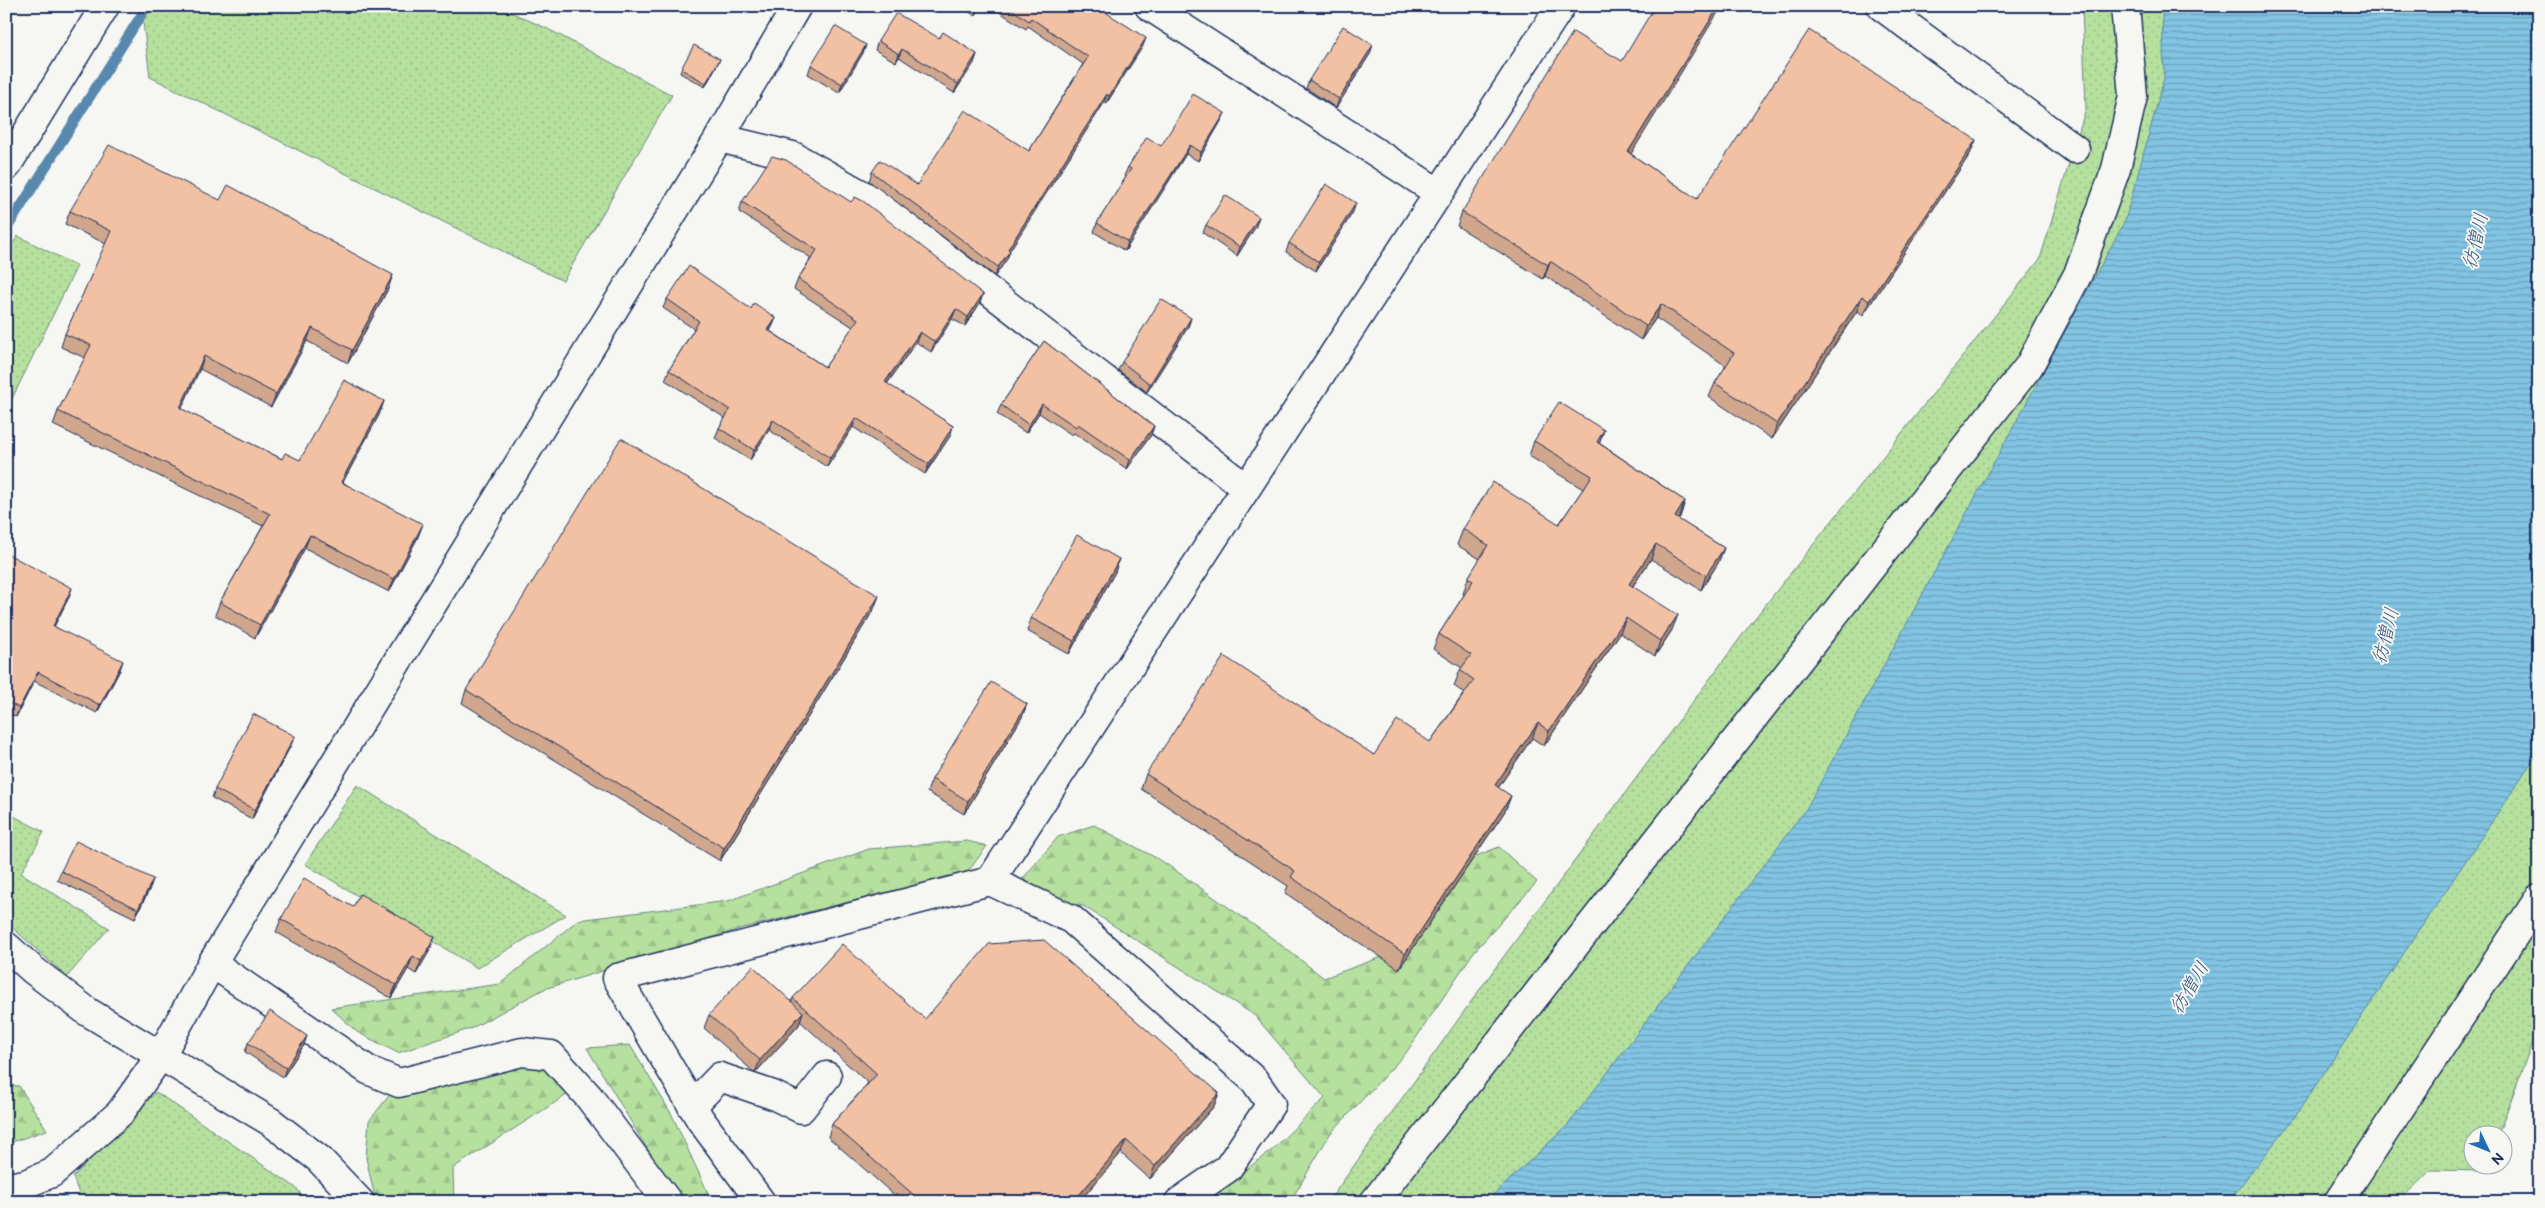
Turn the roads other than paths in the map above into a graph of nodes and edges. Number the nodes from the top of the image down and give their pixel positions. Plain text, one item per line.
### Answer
1 (105, 6) edge
2 (797, 6) edge
3 (1149, 6) edge
4 (1561, 6) edge
5 (1881, 6) edge
6 (2125, 6) edge
7 (719, 138) junction
8 (2075, 150) dead end
9 (6, 167) edge
10 (1439, 192) junction
11 (1246, 488) junction
12 (990, 881) junction
13 (2539, 898) edge
14 (6, 946) edge
15 (212, 963) junction
16 (161, 1055) junction
17 (827, 1076) dead end
18 (692, 1106) junction
19 (6, 1187) edge
20 (360, 1202) edge
21 (668, 1202) edge
22 (761, 1202) edge
23 (1179, 1202) edge
24 (1374, 1202) edge
25 (2338, 1202) edge

1 - 9 street
2 - 7 street
3 - 10 street
4 - 10 street
5 - 8 street
6 - 24 street
7 - 11 street
7 - 15 street
10 - 11 street
11 - 12 street
12 - 18 street
12 - 23 street
13 - 25 street
14 - 16 street
15 - 16 street
15 - 21 street
16 - 19 street
16 - 20 street
17 - 18 street
18 - 22 street

